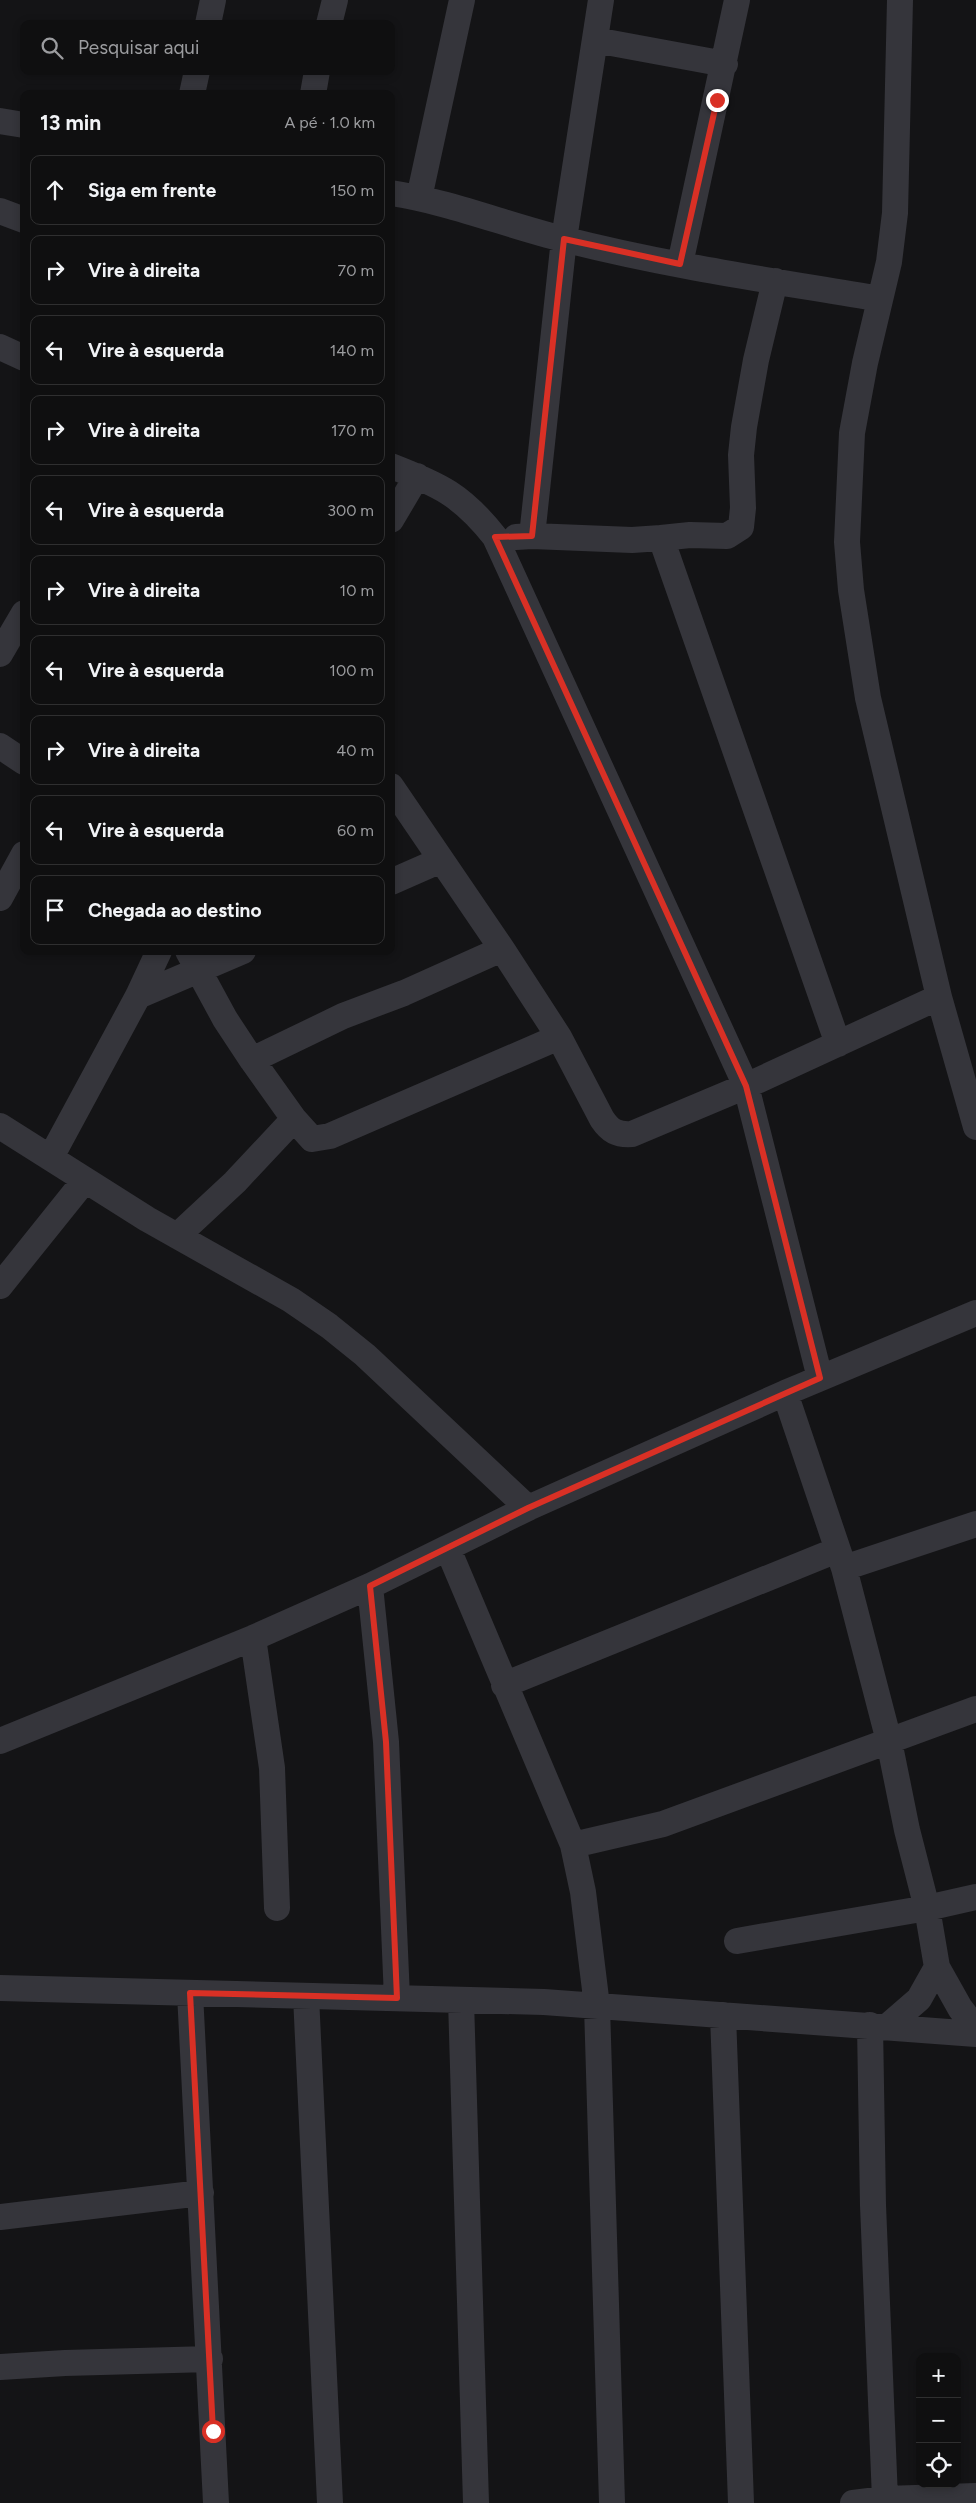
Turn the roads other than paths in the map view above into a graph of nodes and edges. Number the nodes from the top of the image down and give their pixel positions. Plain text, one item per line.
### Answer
1 (213, 0) edge
2 (335, 0) edge
3 (462, 0) edge
4 (601, 0) edge
5 (737, 0) edge
6 (900, 0) edge
7 (209, 20) edge
8 (330, 20) edge
9 (595, 40) junction
10 (725, 64) junction
11 (196, 75) edge
12 (316, 75) edge
13 (193, 90) edge
14 (314, 90) edge
15 (0, 121) edge
16 (20, 124) edge
17 (395, 194) edge
18 (419, 198) junction
19 (0, 211) edge
20 (20, 218) edge
21 (564, 239) junction
22 (680, 264) junction
23 (775, 281) junction
24 (880, 299) junction
25 (0, 347) edge
26 (20, 356) edge
27 (395, 468) edge
28 (417, 476) junction
29 (395, 513) edge
30 (532, 536) junction
31 (495, 537) junction
32 (661, 538) junction
33 (20, 620) edge
34 (0, 654) edge
35 (0, 746) edge
36 (20, 759) edge
37 (395, 792) edge
38 (441, 860) junction
39 (20, 861) edge
40 (395, 880) edge
41 (0, 898) edge
42 (502, 949) junction
43 (157, 955) edge
44 (223, 955) edge
45 (194, 961) edge
46 (138, 996) junction
47 (939, 997) junction
48 (559, 1037) junction
49 (838, 1044) junction
50 (252, 1060) junction
51 (746, 1086) junction
52 (294, 1119) junction
53 (0, 1126) edge
54 (976, 1128) edge
55 (51, 1157) junction
56 (85, 1180) junction
57 (177, 1236) junction
58 (0, 1286) edge
59 (976, 1313) edge
60 (820, 1378) junction
61 (785, 1393) junction
62 (528, 1508) junction
63 (976, 1524) edge
64 (448, 1549) junction
65 (841, 1559) junction
66 (370, 1586) junction
67 (253, 1638) junction
68 (504, 1684) junction
69 (976, 1709) edge
70 (889, 1741) junction
71 (0, 1742) edge
72 (573, 1844) junction
73 (976, 1897) edge
74 (277, 1908) dead end
75 (927, 1908) junction
76 (736, 1941) dead end
77 (937, 1967) junction
78 (0, 1988) edge
79 (190, 1993) junction
80 (306, 1996) junction
81 (397, 1998) junction
82 (461, 2000) junction
83 (596, 2006) junction
84 (723, 2015) junction
85 (879, 2025) junction
86 (976, 2028) edge
87 (976, 2034) edge
88 (201, 2193) junction
89 (0, 2217) edge
90 (210, 2359) junction
91 (0, 2368) edge
92 (970, 2498) edge
93 (887, 2501) edge
94 (216, 2503) edge
95 (330, 2503) edge
96 (476, 2503) edge
97 (612, 2503) edge
98 (741, 2503) edge
99 (854, 2503) edge

1 - 7 street
2 - 8 street
3 - 18 street
4 - 9 street
5 - 10 street
6 - 24 street
9 - 10 street
9 - 21 street
10 - 22 street
11 - 13 street
12 - 14 street
15 - 16 street
17 - 18 street
18 - 21 street
19 - 20 street
21 - 22 street
21 - 30 street
22 - 23 street
23 - 24 street
23 - 32 street
24 - 47 street
25 - 26 street
27 - 28 street
28 - 29 street
28 - 31 street
30 - 31 street
30 - 32 street
31 - 51 street
32 - 49 street
33 - 34 street
35 - 36 street
37 - 38 street
38 - 40 street
38 - 42 street
39 - 41 street
42 - 48 street
42 - 50 street
43 - 46 street
44 - 45 street
45 - 46 street
45 - 50 street
46 - 55 street
47 - 49 street
47 - 54 street
48 - 51 street
48 - 52 street
49 - 51 street
50 - 52 street
51 - 60 street
52 - 57 street
53 - 55 street
55 - 56 street
56 - 57 street
56 - 58 street
57 - 62 street
59 - 60 street
60 - 61 street
61 - 62 street
61 - 65 street
62 - 64 street
63 - 65 street
64 - 66 street
64 - 68 street
65 - 68 street
65 - 70 street
66 - 67 street
66 - 81 street
67 - 71 street
67 - 74 street
68 - 72 street
69 - 70 street
70 - 72 street
70 - 75 street
72 - 83 street
73 - 75 street
75 - 76 street
75 - 77 street
77 - 85 street
77 - 86 street
78 - 79 street
79 - 80 street
79 - 88 street
80 - 81 street
80 - 95 street
81 - 82 street
82 - 83 street
82 - 96 street
83 - 84 street
83 - 97 street
84 - 85 street
84 - 98 street
85 - 87 street
85 - 93 street
88 - 89 street
88 - 90 street
90 - 91 street
90 - 94 street
92 - 93 street
93 - 99 street

